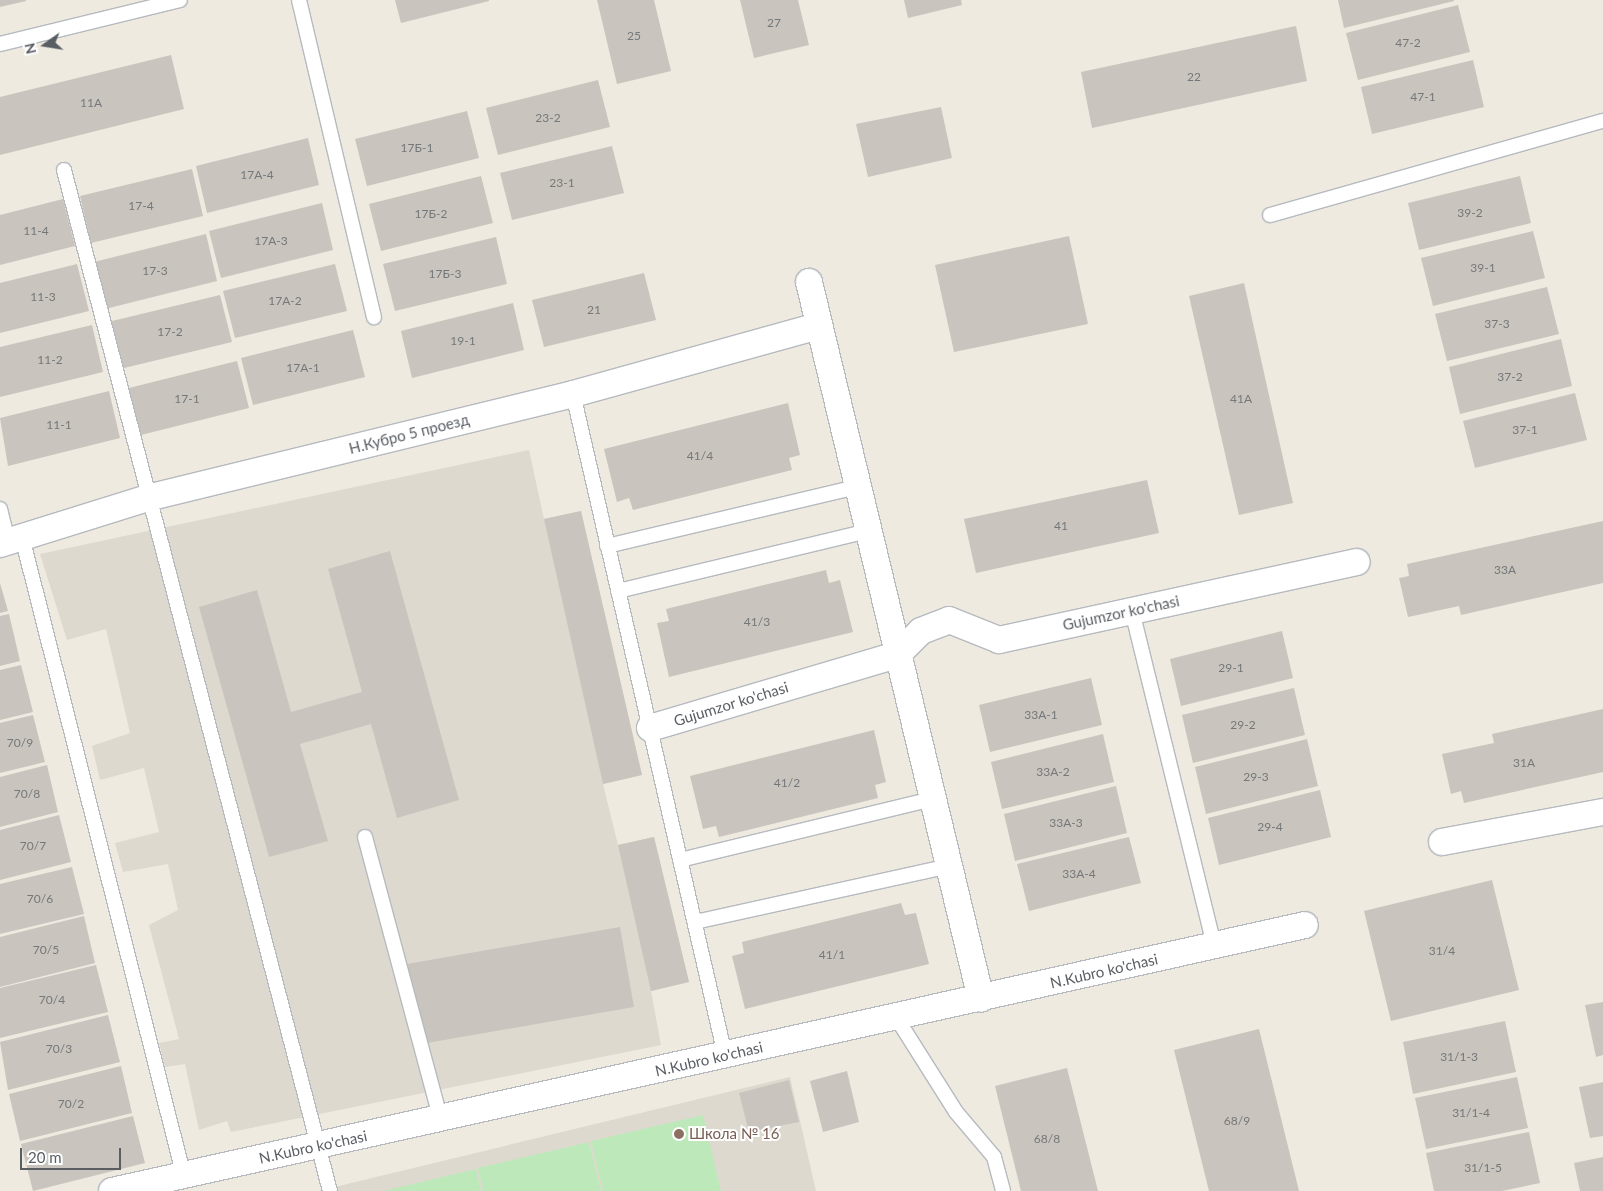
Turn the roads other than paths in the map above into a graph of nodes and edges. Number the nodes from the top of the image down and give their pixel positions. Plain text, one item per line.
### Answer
1 (180, 0) edge
2 (299, 0) edge
3 (0, 44) edge
4 (1603, 122) edge
5 (64, 170) dead end
6 (1270, 215) dead end
7 (809, 282) dead end
8 (374, 317) dead end
9 (818, 326) junction
10 (573, 394) junction
11 (857, 487) junction
12 (151, 497) junction
13 (0, 509) edge
14 (867, 531) junction
15 (10, 541) edge
16 (607, 546) junction
17 (1357, 562) dead end
18 (618, 591) junction
19 (1132, 610) junction
20 (897, 655) junction
21 (650, 728) junction
22 (933, 799) junction
23 (1603, 812) edge
24 (365, 837) dead end
25 (1442, 842) dead end
26 (680, 860) junction
27 (949, 866) junction
28 (695, 922) junction
29 (1305, 925) dead end
30 (1214, 946) junction
31 (981, 998) junction
32 (896, 1017) junction
33 (726, 1055) junction
34 (441, 1120) junction
35 (321, 1147) junction
36 (183, 1173) junction
37 (112, 1191) edge
38 (330, 1191) edge
39 (1003, 1191) edge

1 - 3 lane
2 - 8 lane
4 - 6 lane
5 - 12 lane
7 - 9 street
9 - 10 street, Н.Кубро 5 проезд
9 - 11 street
10 - 12 street, Н.Кубро 5 проезд
10 - 16 lane
11 - 14 street
11 - 16 lane
12 - 15 street, Н.Кубро 5 проезд
12 - 35 lane
13 - 15 lane
14 - 18 lane
14 - 20 street
15 - 36 lane
16 - 18 lane
17 - 19 street, Gujumzor ko'chasi
18 - 21 lane
19 - 20 street, Gujumzor ko'chasi
19 - 30 lane
20 - 21 street, Gujumzor ko'chasi
20 - 22 street
21 - 26 lane
22 - 26 lane
22 - 27 street
23 - 25 street
24 - 34 lane
26 - 28 lane
27 - 28 lane
27 - 31 street
28 - 33 lane
29 - 30 street, N.Kubro ko'chasi
30 - 31 street, N.Kubro ko'chasi
31 - 32 street, N.Kubro ko'chasi
32 - 33 street, N.Kubro ko'chasi
32 - 39 lane
33 - 34 street, N.Kubro ko'chasi
34 - 35 street, N.Kubro ko'chasi
35 - 36 street, N.Kubro ko'chasi
35 - 38 lane
36 - 37 street, N.Kubro ko'chasi

